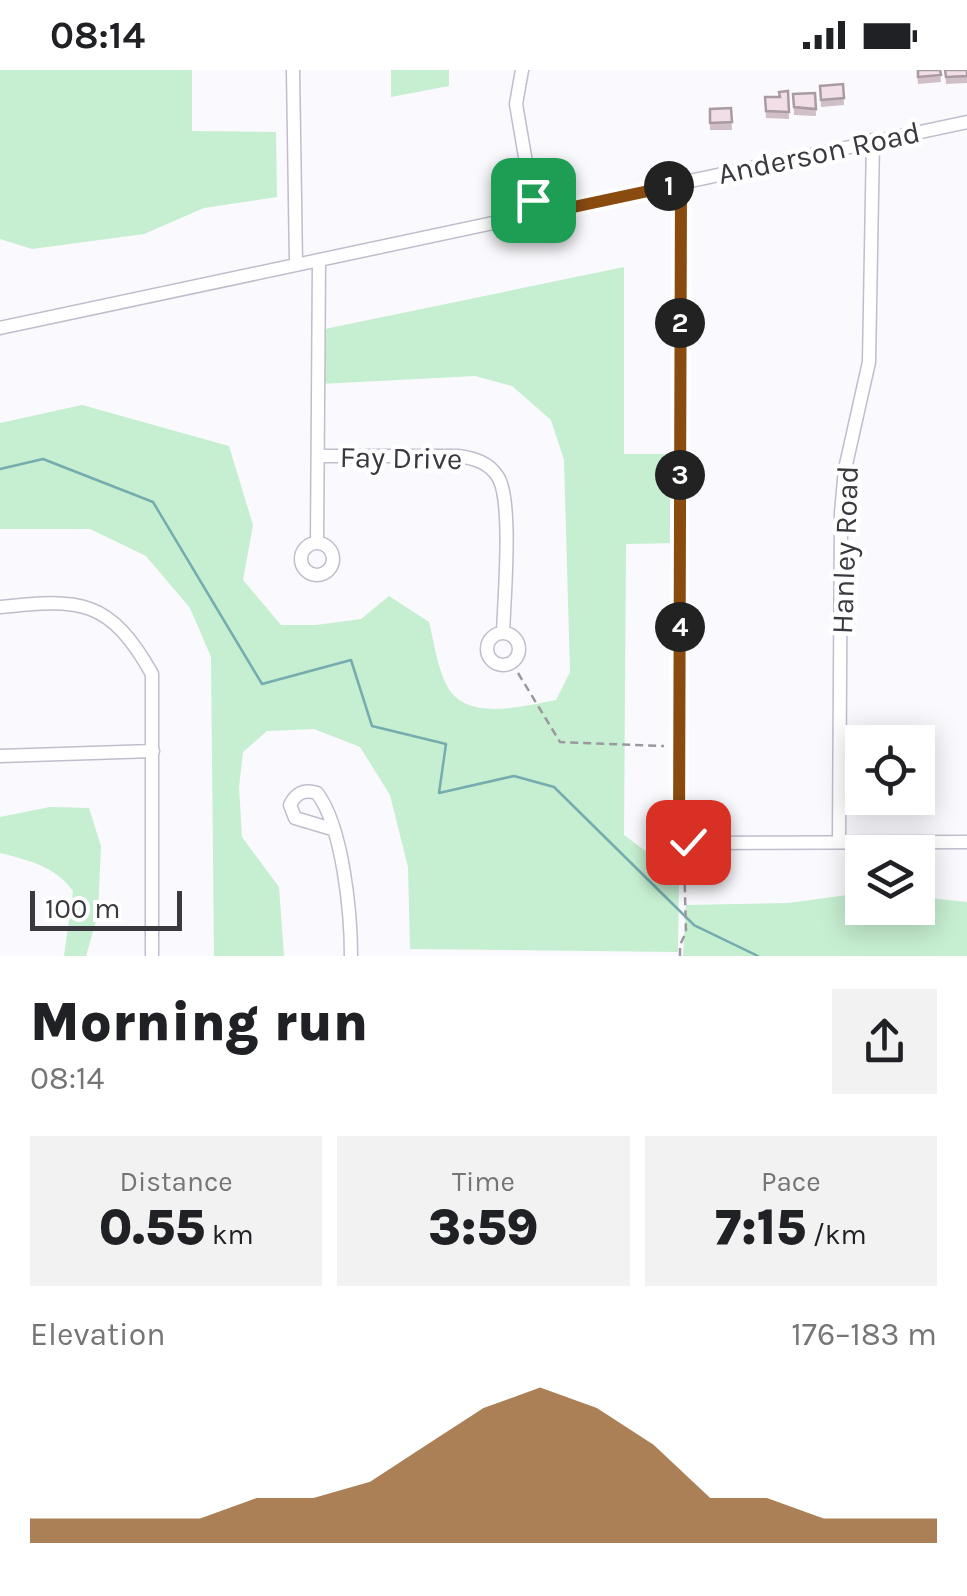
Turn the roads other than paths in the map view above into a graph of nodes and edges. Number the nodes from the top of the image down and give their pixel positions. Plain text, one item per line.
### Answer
1 (293, 70) edge
2 (522, 70) edge
3 (967, 122) edge
4 (873, 140) junction
5 (681, 184) junction
6 (536, 215) junction
7 (320, 260) junction
8 (296, 264) junction
9 (0, 328) edge
10 (320, 456) junction
11 (317, 543) dead end
12 (0, 607) edge
13 (503, 633) dead end
14 (153, 751) junction
15 (0, 756) edge
16 (332, 830) dead end
17 (839, 842) junction
18 (967, 842) edge
19 (152, 956) edge
20 (351, 956) edge

1 - 8 street
2 - 6 street
3 - 4 street, Anderson Road
4 - 5 street, Anderson Road
4 - 17 street, Hanley Road
5 - 6 street, Anderson Road
5 - 17 street
6 - 7 street, Anderson Road
7 - 8 street, Anderson Road
7 - 10 street
8 - 9 street
10 - 11 street
10 - 13 street, Fay Drive
12 - 14 street
14 - 15 street
14 - 19 street
16 - 20 street
17 - 18 street

